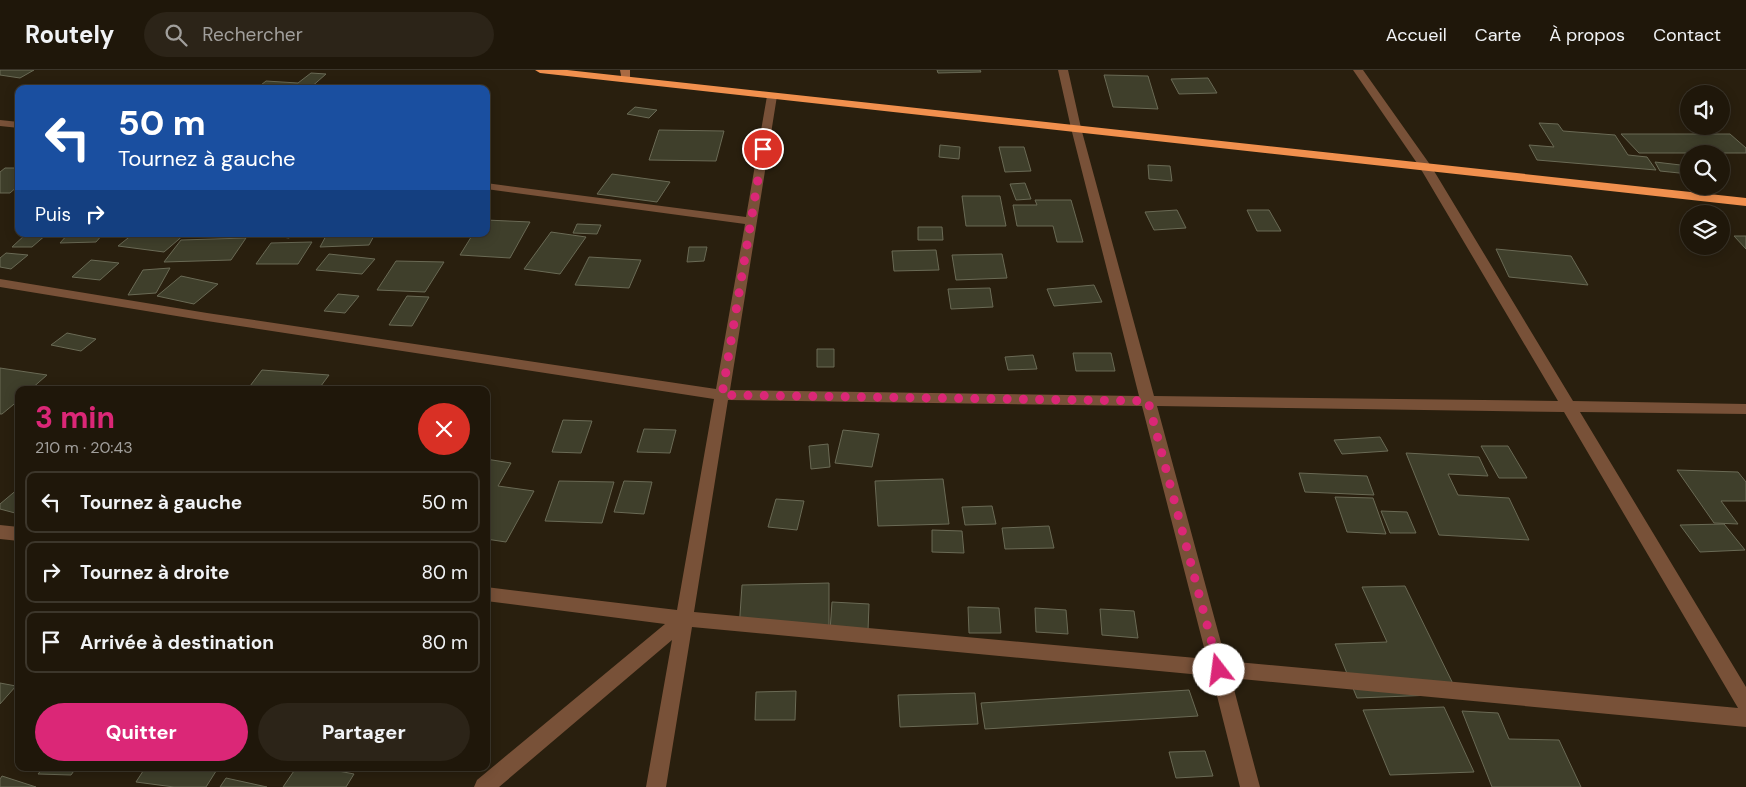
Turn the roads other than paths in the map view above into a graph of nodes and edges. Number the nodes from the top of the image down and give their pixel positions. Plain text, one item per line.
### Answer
1 (540, 70) edge
2 (1063, 70) edge
3 (1358, 70) edge
4 (625, 75) edge
5 (772, 96) junction
6 (0, 123) edge
7 (15, 125) edge
8 (1076, 128) junction
9 (1425, 166) junction
10 (490, 187) edge
11 (1746, 202) edge
12 (751, 221) junction
13 (0, 283) edge
14 (722, 395) junction
15 (1148, 401) junction
16 (1568, 407) junction
17 (1746, 410) edge
18 (0, 532) edge
19 (15, 534) edge
20 (490, 595) edge
21 (684, 619) junction
22 (1219, 670) junction
23 (1746, 704) edge
24 (1746, 718) edge
25 (484, 787) edge
26 (656, 787) edge
27 (1250, 787) edge

1 - 4 highway
2 - 8 street
3 - 9 street
4 - 5 highway
5 - 8 highway
5 - 12 street
6 - 7 street
8 - 9 highway
8 - 15 street
9 - 11 highway
9 - 16 street
10 - 12 street
12 - 14 street
13 - 14 street
14 - 15 street
14 - 21 street
15 - 16 street
15 - 22 street
16 - 17 street
16 - 23 street
18 - 19 street
20 - 21 street
21 - 22 street
21 - 25 street
21 - 26 street
22 - 24 street
22 - 27 street

